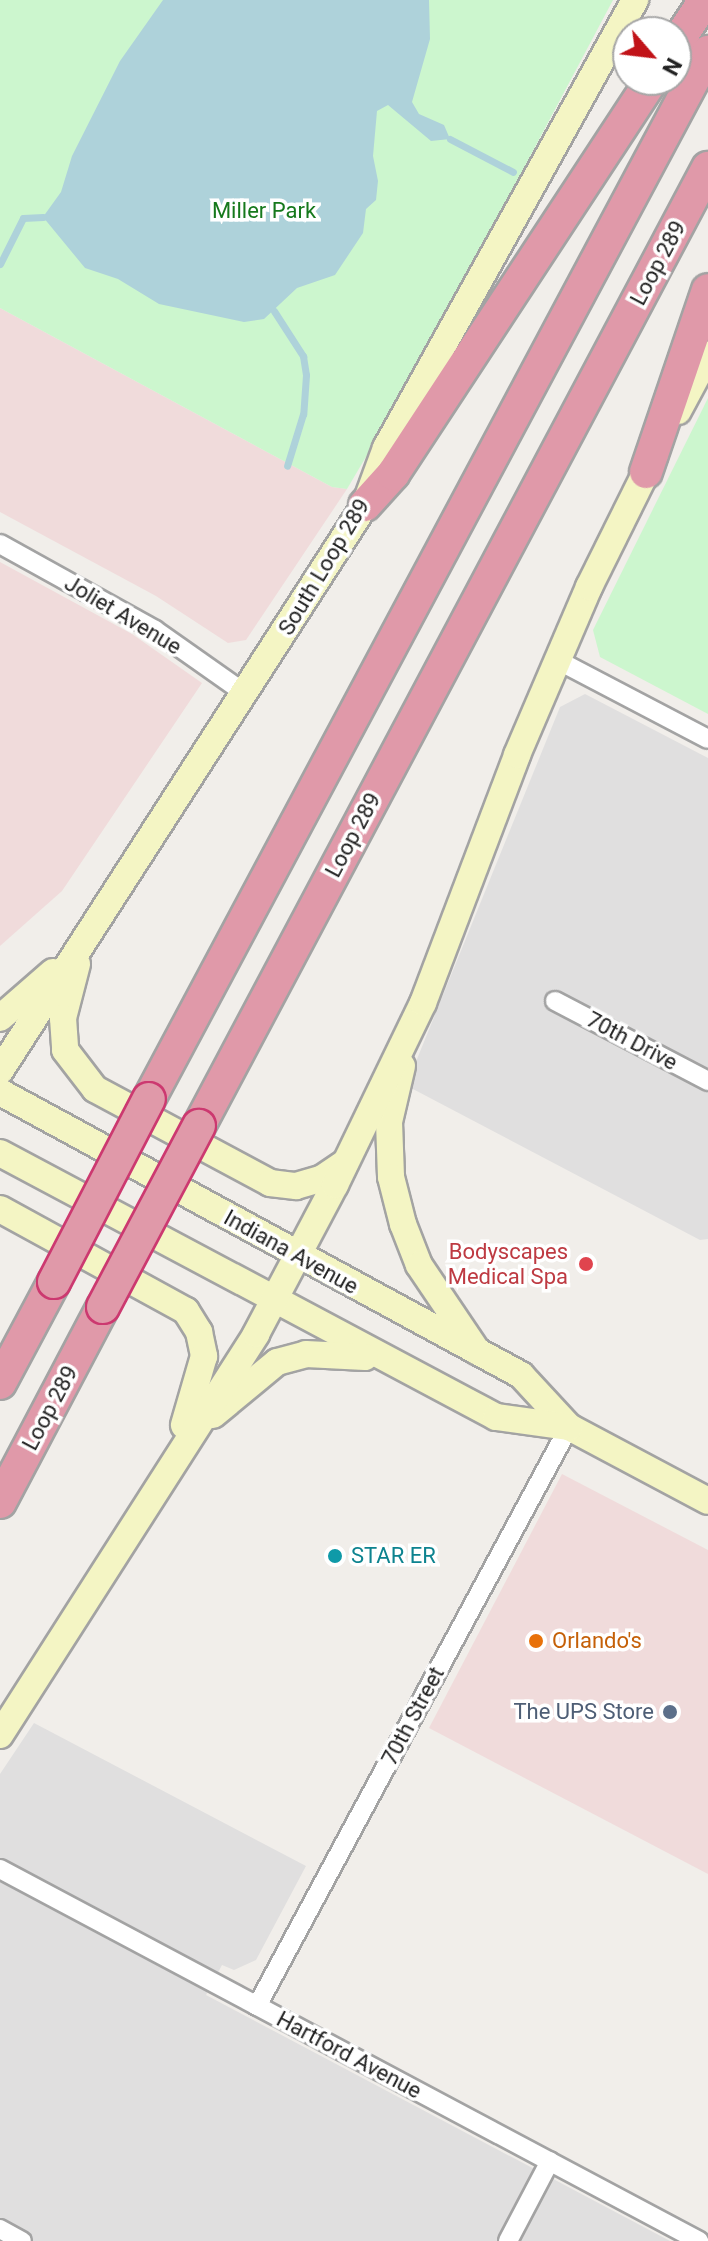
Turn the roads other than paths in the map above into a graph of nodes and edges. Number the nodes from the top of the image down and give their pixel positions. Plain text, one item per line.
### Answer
1 (635, 0) edge
2 (705, 0) edge
3 (692, 20) edge
4 (708, 52) edge
5 (641, 96) edge
6 (708, 168) edge
7 (708, 290) edge
8 (708, 355) edge
9 (646, 472) junction
10 (365, 505) junction
11 (0, 544) edge
12 (557, 660) junction
13 (243, 692) junction
14 (708, 739) edge
15 (82, 945) junction
16 (555, 1001) dead end
17 (423, 1003) junction
18 (0, 1018) edge
19 (0, 1071) edge
20 (708, 1081) edge
21 (0, 1092) edge
22 (0, 1153) edge
23 (345, 1162) junction
24 (0, 1209) edge
25 (298, 1256) junction
26 (274, 1301) junction
27 (479, 1353) junction
28 (380, 1358) junction
29 (0, 1383) edge
30 (569, 1427) junction
31 (172, 1459) junction
32 (708, 1501) edge
33 (0, 1502) edge
34 (0, 1735) edge
35 (0, 1869) edge
36 (257, 2006) junction
37 (550, 2161) junction
38 (0, 2229) edge
39 (22, 2241) edge
40 (508, 2241) edge
41 (699, 2241) edge

1 - 10 main road, South Loop 289
2 - 3 highway
4 - 29 highway, bridge
5 - 10 highway
6 - 33 highway, Loop 289, bridge
7 - 9 highway
8 - 9 main road
9 - 12 main road
10 - 13 main road, South Loop 289
11 - 13 street, Joliet Avenue
12 - 14 street
12 - 17 main road
13 - 15 main road, South Loop 289
15 - 18 main road
15 - 19 main road, South Loop 289
15 - 23 main road
16 - 20 street, 70th Drive
17 - 23 main road
17 - 27 main road
21 - 25 main road, Indiana Avenue
22 - 26 main road, Indiana Avenue
23 - 25 main road
24 - 31 main road
25 - 26 main road
25 - 27 main road, Indiana Avenue
26 - 28 main road, Indiana Avenue
26 - 31 main road
27 - 30 main road, Indiana Avenue
28 - 30 main road, Indiana Avenue
28 - 31 main road
30 - 32 main road, Indiana Avenue
30 - 36 street, 70th Street
31 - 34 main road
35 - 36 street, Hartford Avenue
36 - 37 street, Hartford Avenue
37 - 40 street
37 - 41 street, Hartford Avenue
38 - 39 street

